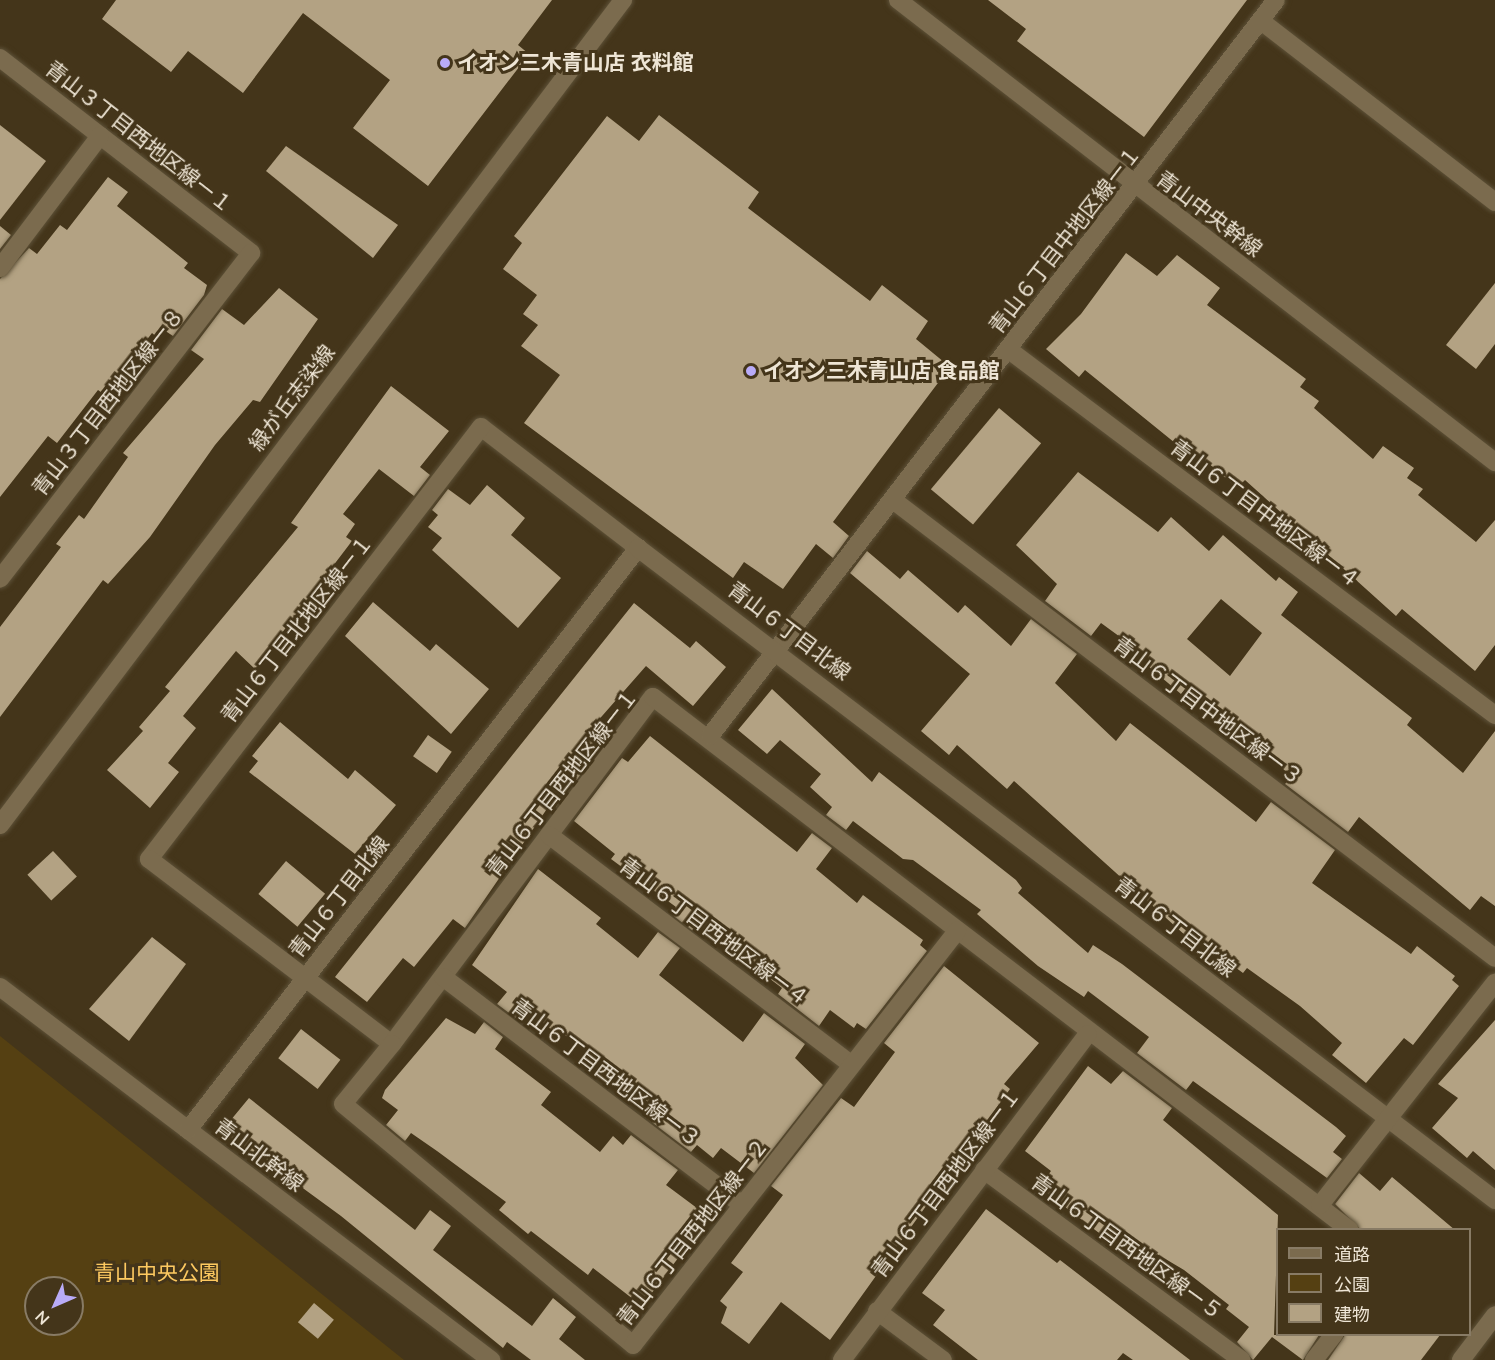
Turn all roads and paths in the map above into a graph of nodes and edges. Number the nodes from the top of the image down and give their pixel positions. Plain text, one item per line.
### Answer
1 (623, 0) edge
2 (898, 0) edge
3 (1276, 0) edge
4 (1261, 21) junction
5 (0, 58) edge
6 (100, 136) junction
7 (1135, 186) junction
8 (1495, 202) edge
9 (251, 253) joint
10 (0, 268) edge
11 (1009, 350) junction
12 (1495, 462) edge
13 (893, 500) junction
14 (638, 548) junction
15 (0, 579) edge
16 (777, 649) junction
17 (1495, 715) edge
18 (710, 736) junction
19 (0, 825) edge
20 (549, 835) junction
21 (957, 931) junction
22 (1495, 958) edge
23 (306, 977) junction
24 (443, 977) junction
25 (1495, 983) edge
26 (0, 987) edge
27 (1088, 1034) junction
28 (392, 1044) junction
29 (852, 1065) junction
30 (1388, 1119) junction
31 (188, 1130) junction
32 (984, 1170) junction
33 (1495, 1200) edge
34 (742, 1205) junction
35 (1320, 1205) junction
36 (1348, 1228) edge
37 (878, 1311) junction
38 (1495, 1315) edge
39 (1333, 1336) edge
40 (491, 1360) edge
41 (842, 1360) edge
42 (943, 1360) edge
43 (1242, 1360) edge
44 (1314, 1360) edge
45 (1461, 1360) edge

1 - 19 street, 緑が丘志染線
2 - 7 street, 青山中央幹線
3 - 4 street, 青山６丁目中地区線ー１
4 - 7 street, 青山６丁目中地区線ー１
4 - 8 street
5 - 6 street, 青山３丁目西地区線ー１
6 - 9 street, 青山３丁目西地区線ー１
6 - 10 street
7 - 11 street, 青山６丁目中地区線ー１
7 - 12 street, 青山中央幹線
9 - 15 street, 青山３丁目西地区線ー８
11 - 13 street, 青山６丁目中地区線ー１
11 - 17 street, 青山６丁目中地区線ー４
13 - 16 street, 青山６丁目中地区線ー１
13 - 22 street, 青山６丁目中地区線ー３
14 - 16 street, 青山６丁目北線
14 - 23 street, 青山６丁目北線
14 - 23 street, 青山６丁目北地区線ー１
16 - 18 street, 青山６丁目中地区線ー１
16 - 30 street, 青山６丁目北線
18 - 20 street, 青山６丁目西地区線ー１
18 - 21 street, 青山６丁目西地区線ー１
20 - 24 street, 青山６丁目西地区線ー１
20 - 29 street, 青山６丁目西地区線ー４
21 - 27 street, 青山６丁目西地区線ー１
21 - 29 street, 青山６丁目西地区線ー２
23 - 28 street
23 - 31 street, 青山６丁目北線
24 - 28 street, 青山６丁目西地区線ー１
24 - 34 street, 青山６丁目西地区線ー３
25 - 30 street
26 - 31 street, 青山北幹線
27 - 32 street, 青山６丁目西地区線ー１
27 - 35 street, 青山６丁目西地区線ー１
28 - 34 street, 青山６丁目西地区線ー２
29 - 34 street, 青山６丁目西地区線ー２
30 - 33 street, 青山６丁目北線
30 - 35 street
31 - 40 street, 青山北幹線
32 - 37 street, 青山６丁目西地区線ー１
32 - 43 street, 青山６丁目西地区線ー５
35 - 36 street, 青山６丁目西地区線ー１
37 - 41 street, 青山６丁目西地区線ー１
37 - 42 street
38 - 45 street
39 - 44 street

